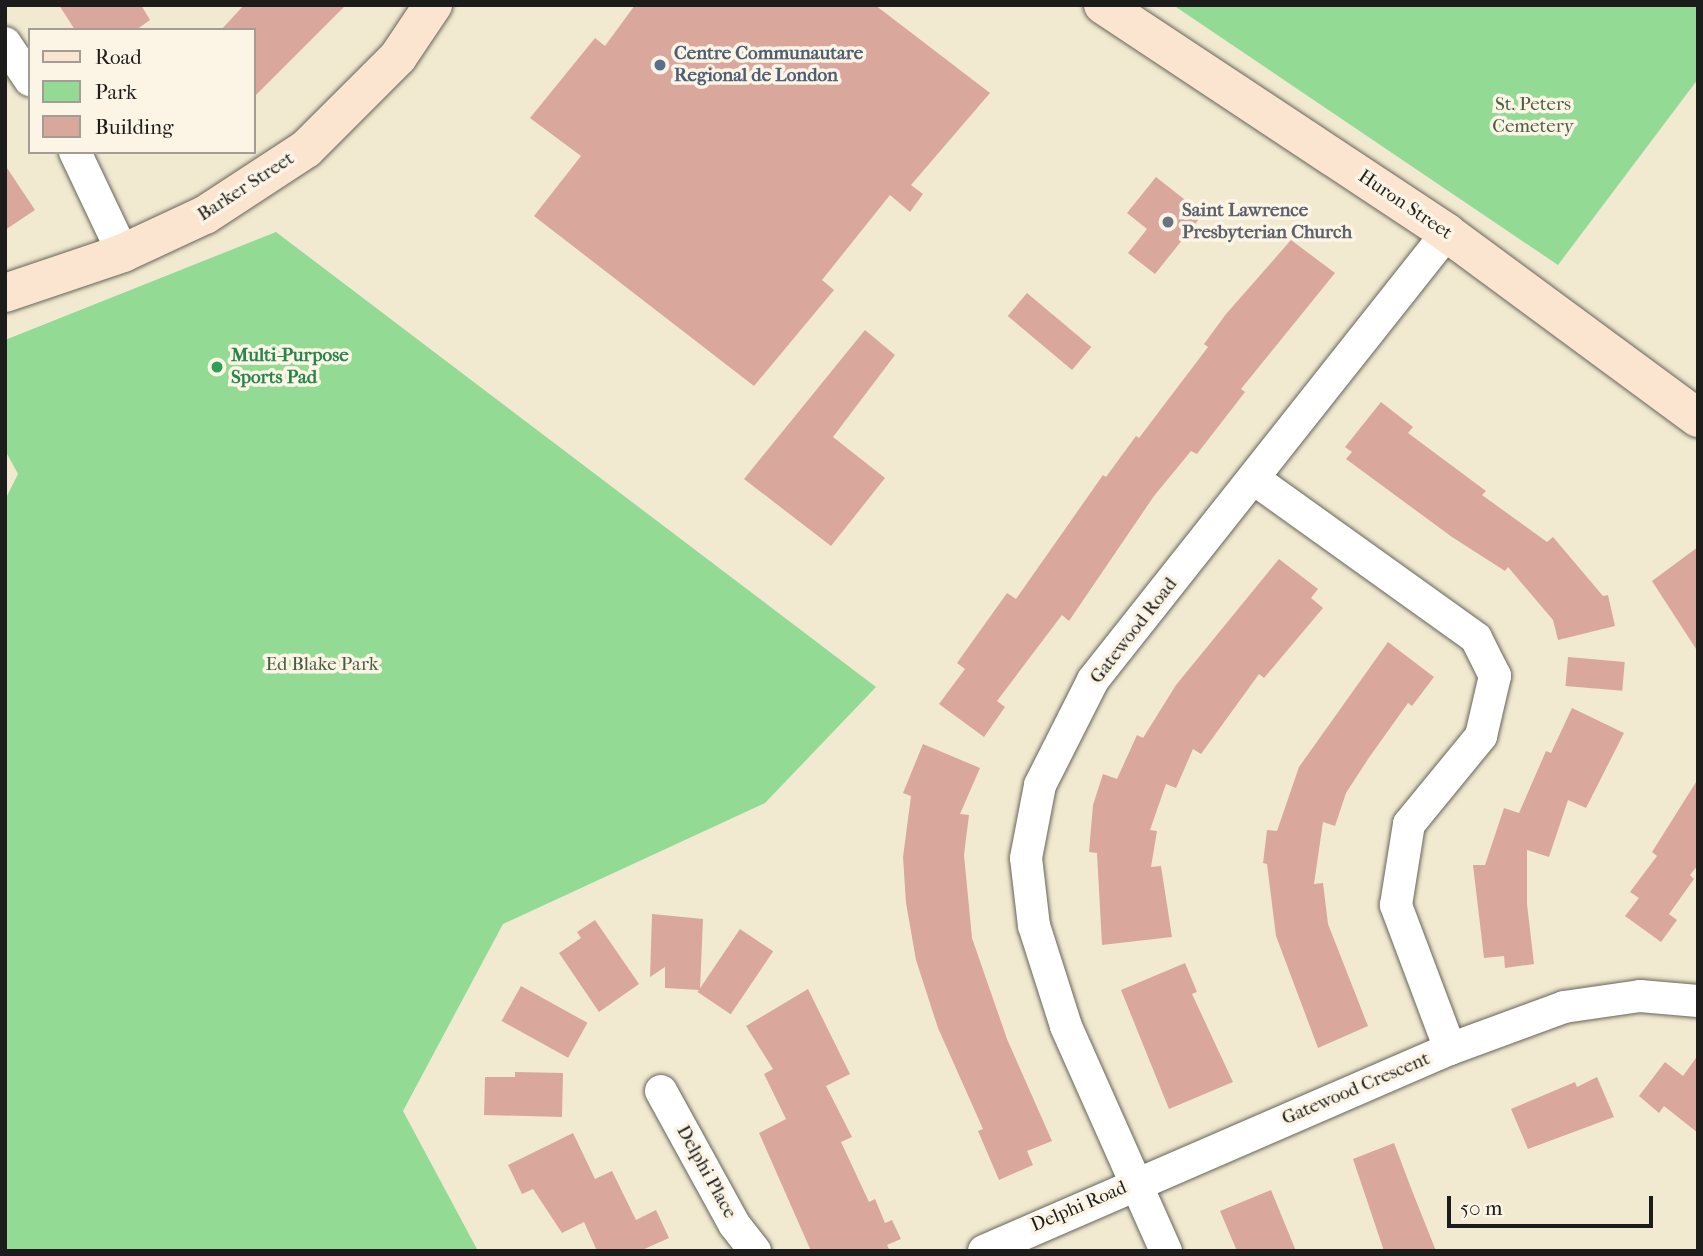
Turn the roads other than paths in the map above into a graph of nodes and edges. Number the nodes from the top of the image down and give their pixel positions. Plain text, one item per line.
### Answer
1 (433, 5) edge
2 (1103, 5) edge
3 (5, 43) edge
4 (28, 77) edge
5 (76, 154) edge
6 (1447, 233) junction
7 (123, 253) junction
8 (5, 293) edge
9 (1698, 418) edge
10 (1255, 480) junction
11 (1698, 1001) edge
12 (1450, 1049) junction
13 (661, 1091) dead end
14 (1135, 1183) junction
15 (755, 1251) edge
16 (984, 1251) edge
17 (1166, 1251) edge

1 - 7 main road, Barker Street
2 - 6 main road, Huron Street
3 - 4 street
5 - 7 street
6 - 9 main road, Huron Street
6 - 10 street, Gatewood Road
7 - 8 main road, Barker Street
10 - 12 street, Gatewood Crescent
10 - 14 street, Gatewood Road
11 - 12 street
12 - 14 street, Gatewood Crescent
13 - 15 street, Delphi Place
14 - 16 street, Delphi Road
14 - 17 street, Gatewood Road

